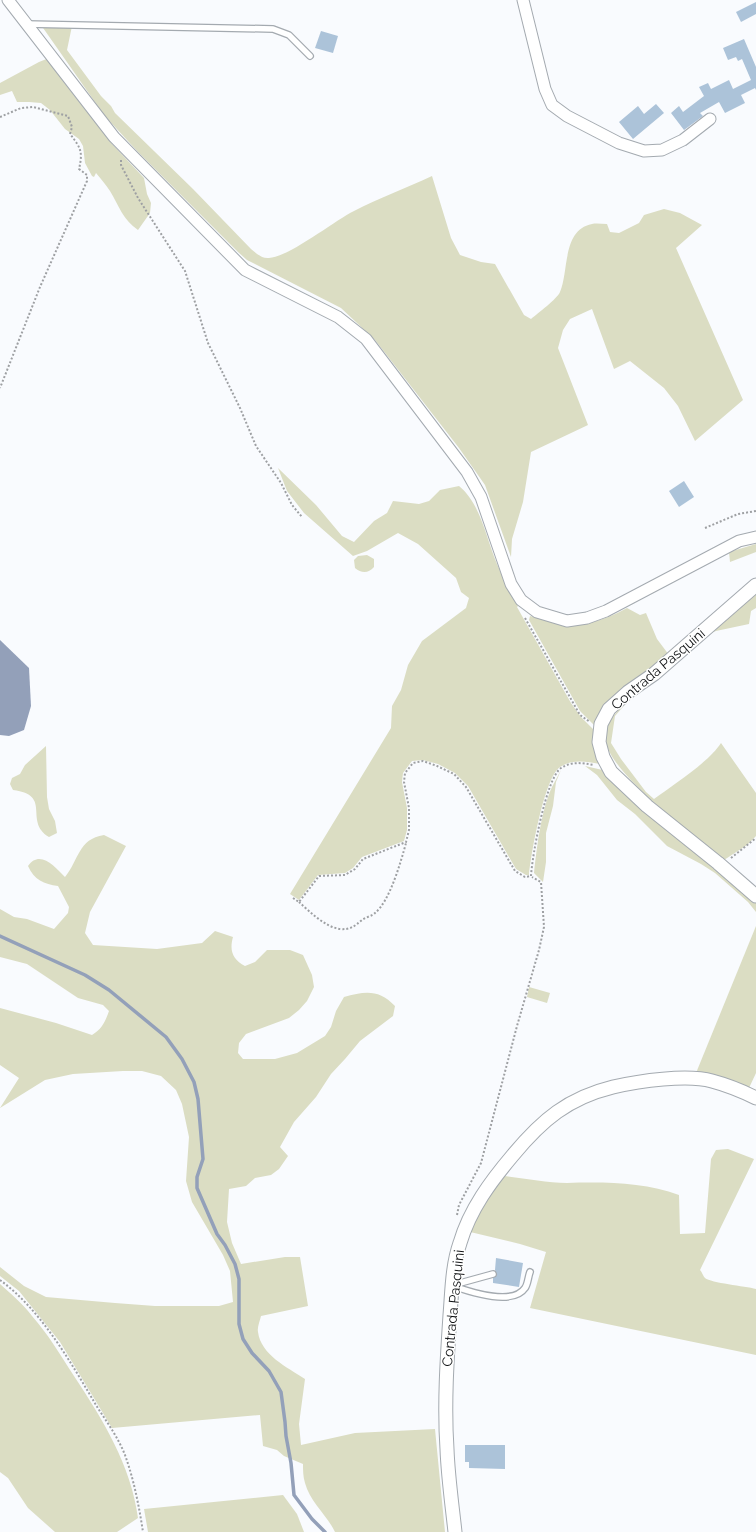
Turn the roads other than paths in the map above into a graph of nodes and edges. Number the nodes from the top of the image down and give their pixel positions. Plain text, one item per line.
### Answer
1 (8, 0) edge
2 (523, 0) edge
3 (26, 24) junction
4 (310, 56) dead end
5 (710, 119) dead end
6 (756, 537) edge
7 (756, 585) edge
8 (756, 896) edge
9 (756, 1098) edge
10 (530, 1272) dead end
11 (493, 1274) dead end
12 (453, 1286) junction
13 (454, 1532) edge

1 - 3 street
2 - 5 street
3 - 4 lane
3 - 6 street
7 - 8 street, Contrada Pasquini
9 - 12 street, Contrada Pasquini
10 - 12 lane
11 - 12 lane
12 - 13 street, Contrada Pasquini

